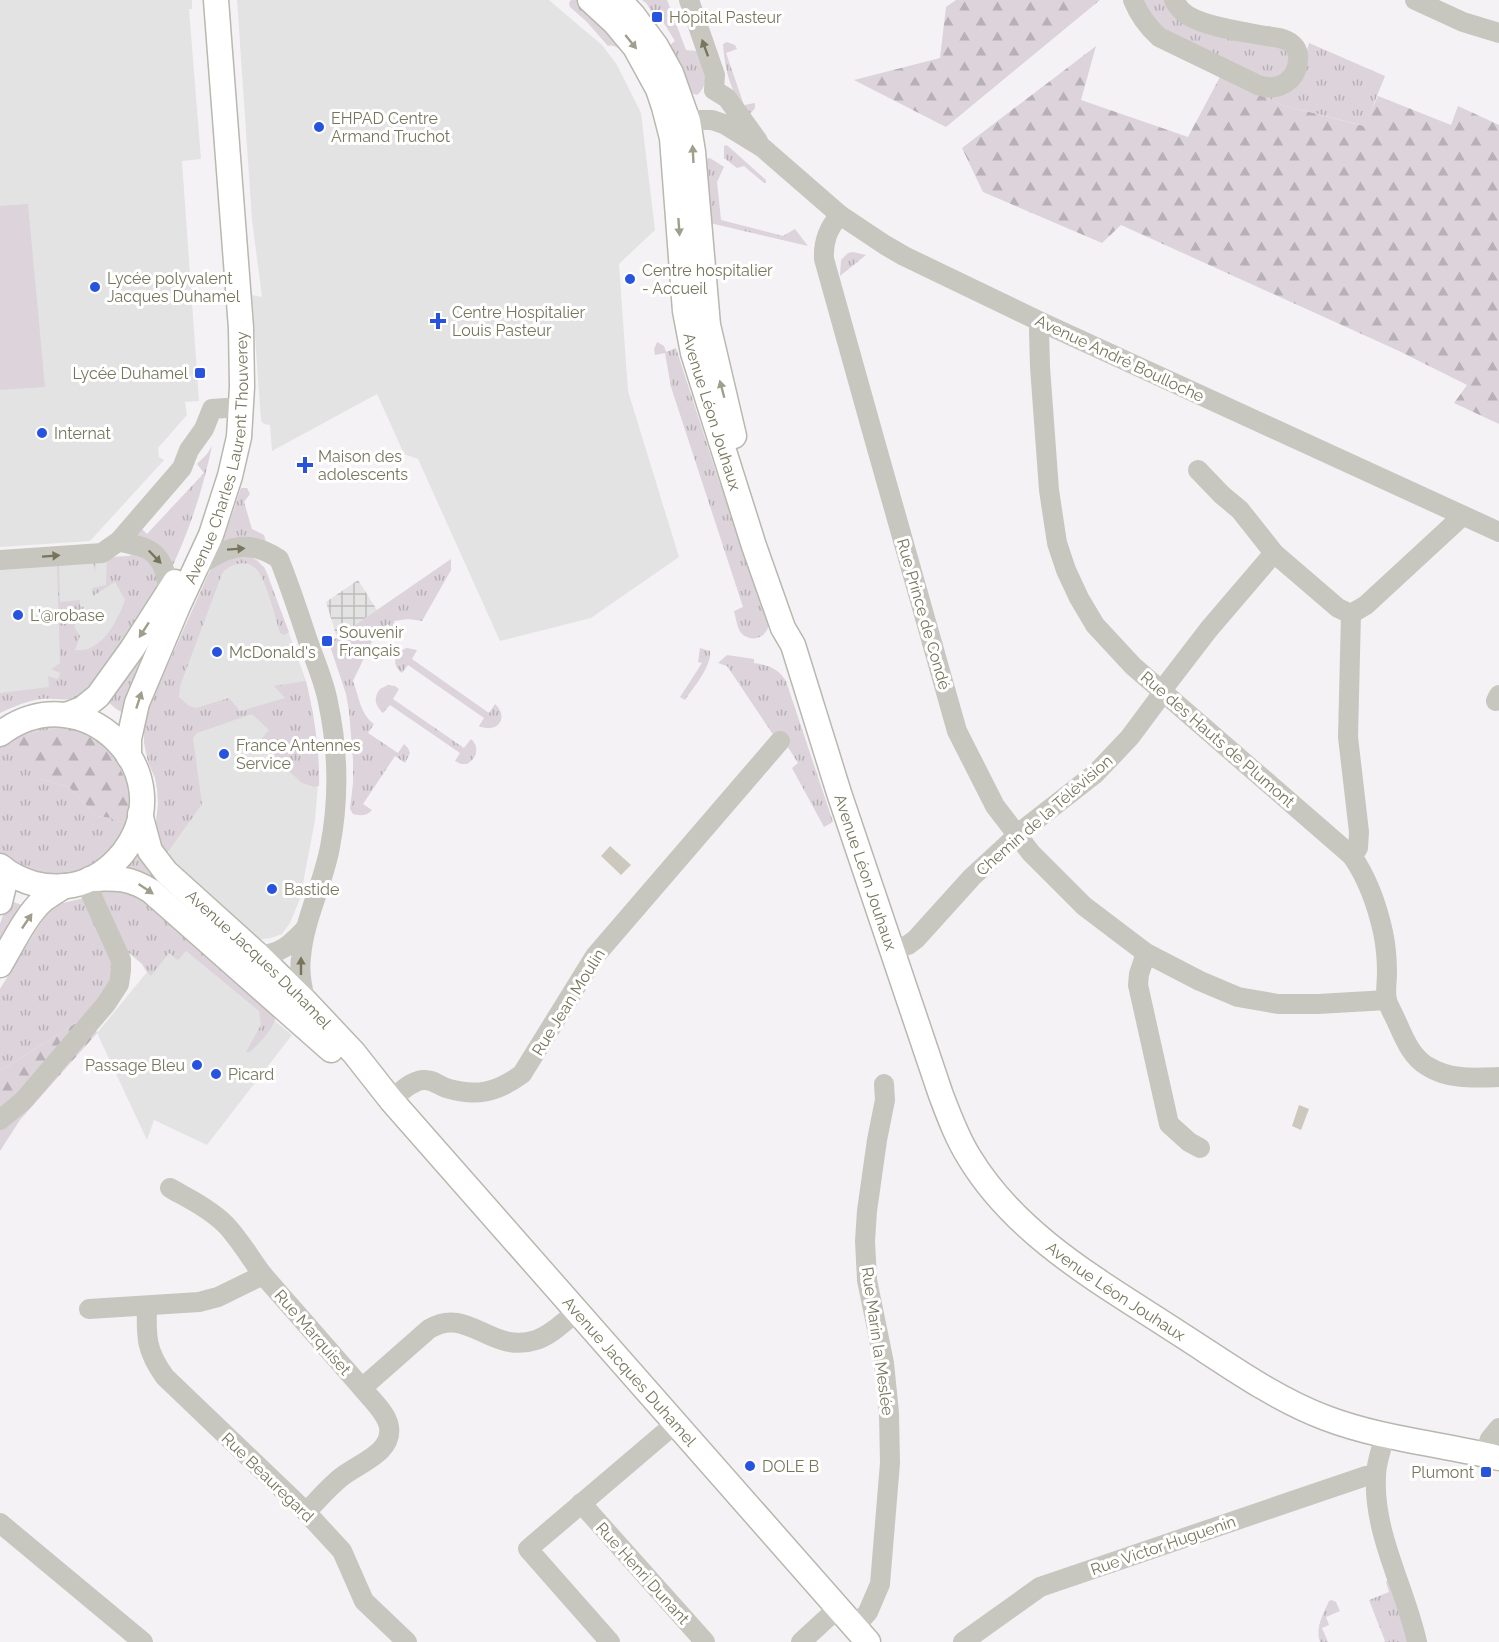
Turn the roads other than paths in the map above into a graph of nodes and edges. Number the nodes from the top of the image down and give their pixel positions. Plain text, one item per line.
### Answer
1 (202, 0) edge
2 (216, 0) edge
3 (689, 0) edge
4 (1133, 0) edge
5 (1174, 0) edge
6 (1416, 0) edge
7 (602, 1) edge
8 (1499, 33) edge
9 (714, 90) junction
10 (685, 122) junction
11 (763, 148) junction
12 (840, 215) junction
13 (1041, 322) junction
14 (226, 408) junction
15 (1198, 470) dead end
16 (1461, 515) junction
17 (1499, 532) edge
18 (119, 541) junction
19 (1274, 554) junction
20 (0, 560) edge
21 (196, 567) junction
22 (168, 594) junction
23 (1351, 614) junction
24 (1163, 692) junction
25 (66, 715) junction
26 (3, 730) edge
27 (780, 741) dead end
28 (129, 757) junction
29 (140, 814) junction
30 (1018, 836) junction
31 (1352, 856) junction
32 (2, 868) edge
33 (80, 882) junction
34 (0, 903) edge
35 (305, 928) junction
36 (891, 950) junction
37 (1146, 953) junction
38 (258, 955) junction
39 (0, 965) edge
40 (1387, 1000) junction
41 (300, 1009) junction
42 (1499, 1077) edge
43 (884, 1084) dead end
44 (391, 1100) junction
45 (0, 1120) edge
46 (1200, 1148) dead end
47 (170, 1188) dead end
48 (263, 1275) junction
49 (147, 1306) junction
50 (88, 1310) dead end
51 (578, 1311) junction
52 (362, 1389) junction
53 (676, 1423) junction
54 (1499, 1428) edge
55 (1385, 1435) junction
56 (1492, 1456) edge
57 (1376, 1475) junction
58 (581, 1503) junction
59 (306, 1512) junction
60 (0, 1523) edge
61 (838, 1608) junction
62 (861, 1635) edge
63 (143, 1642) edge
64 (408, 1642) edge
65 (610, 1642) edge
66 (705, 1642) edge
67 (801, 1642) edge
68 (963, 1642) edge
69 (1417, 1642) edge

1 - 14 main road, Avenue Charles Laurent Thouverey
2 - 21 main road, Avenue Charles Laurent Thouverey
9 -> 3 street
4 - 5 street
6 - 8 street
7 - 10 main road, Avenue Léon Jouhaux
9 - 10 street
9 - 11 street
10 - 11 street
10 - 36 main road, Avenue Léon Jouhaux
11 - 12 street, Avenue André Boulloche
12 - 13 street, Avenue André Boulloche
12 - 30 street, Rue Prince de Condé
13 - 16 street, Avenue André Boulloche
13 - 24 street, Rue des Hauts de Plumont
14 - 18 street
14 - 22 main road, Avenue Charles Laurent Thouverey
15 - 19 street
16 - 17 street, Avenue André Boulloche
16 - 23 street
20 -> 18 street
18 -> 22 street
19 - 23 street
19 - 24 street, Chemin de la Télévision
28 -> 21 main road, Avenue Charles Laurent Thouverey
21 -> 35 street
22 -> 25 main road, Avenue Charles Laurent Thouverey
23 - 31 street
24 - 30 street, Chemin de la Télévision
24 - 31 street, Rue des Hauts de Plumont
25 - 26 main road
25 - 28 main road
27 - 44 street, Rue Jean Moulin
28 - 29 main road
29 - 33 main road
29 - 38 main road, Avenue Jacques Duhamel
30 - 36 street, Chemin de la Télévision
30 - 37 street, Rue Prince de Condé
31 - 40 street, Rue des Hauts de Plumont
32 - 33 main road, Avenue Jacques Duhamel
32 - 34 main road
39 -> 33 main road
33 -> 41 main road, Avenue Jacques Duhamel
33 - 45 street
35 - 38 street
41 -> 35 street
36 - 55 main road, Avenue Léon Jouhaux
37 - 40 street, Rue Prince de Condé
37 - 46 street
38 - 41 main road, Avenue Jacques Duhamel
40 - 42 street, Rue des Hauts de Plumont
41 - 44 main road, Avenue Jacques Duhamel
43 - 62 street, Rue Marin la Meslée
44 - 51 main road, Avenue Jacques Duhamel
47 - 48 street
48 - 49 street, Rue Marquiset
48 - 52 street, Rue Marquiset
49 - 50 street, Rue Marquiset
49 - 59 street, Rue Beauregard
51 - 52 street, Rue Marquiset
51 - 53 main road, Avenue Jacques Duhamel
52 - 59 street, Rue Marquiset
53 - 58 street
53 - 61 main road, Avenue Jacques Duhamel
54 - 56 street
55 - 56 main road, Avenue Léon Jouhaux
55 - 57 street
57 - 68 street, Rue Victor Huguenin
57 - 69 street
58 - 65 street
58 - 66 street, Rue Henri Dunant
59 - 64 street, Rue Beauregard
60 - 63 street
61 - 62 main road, Avenue Jacques Duhamel
61 - 67 street

